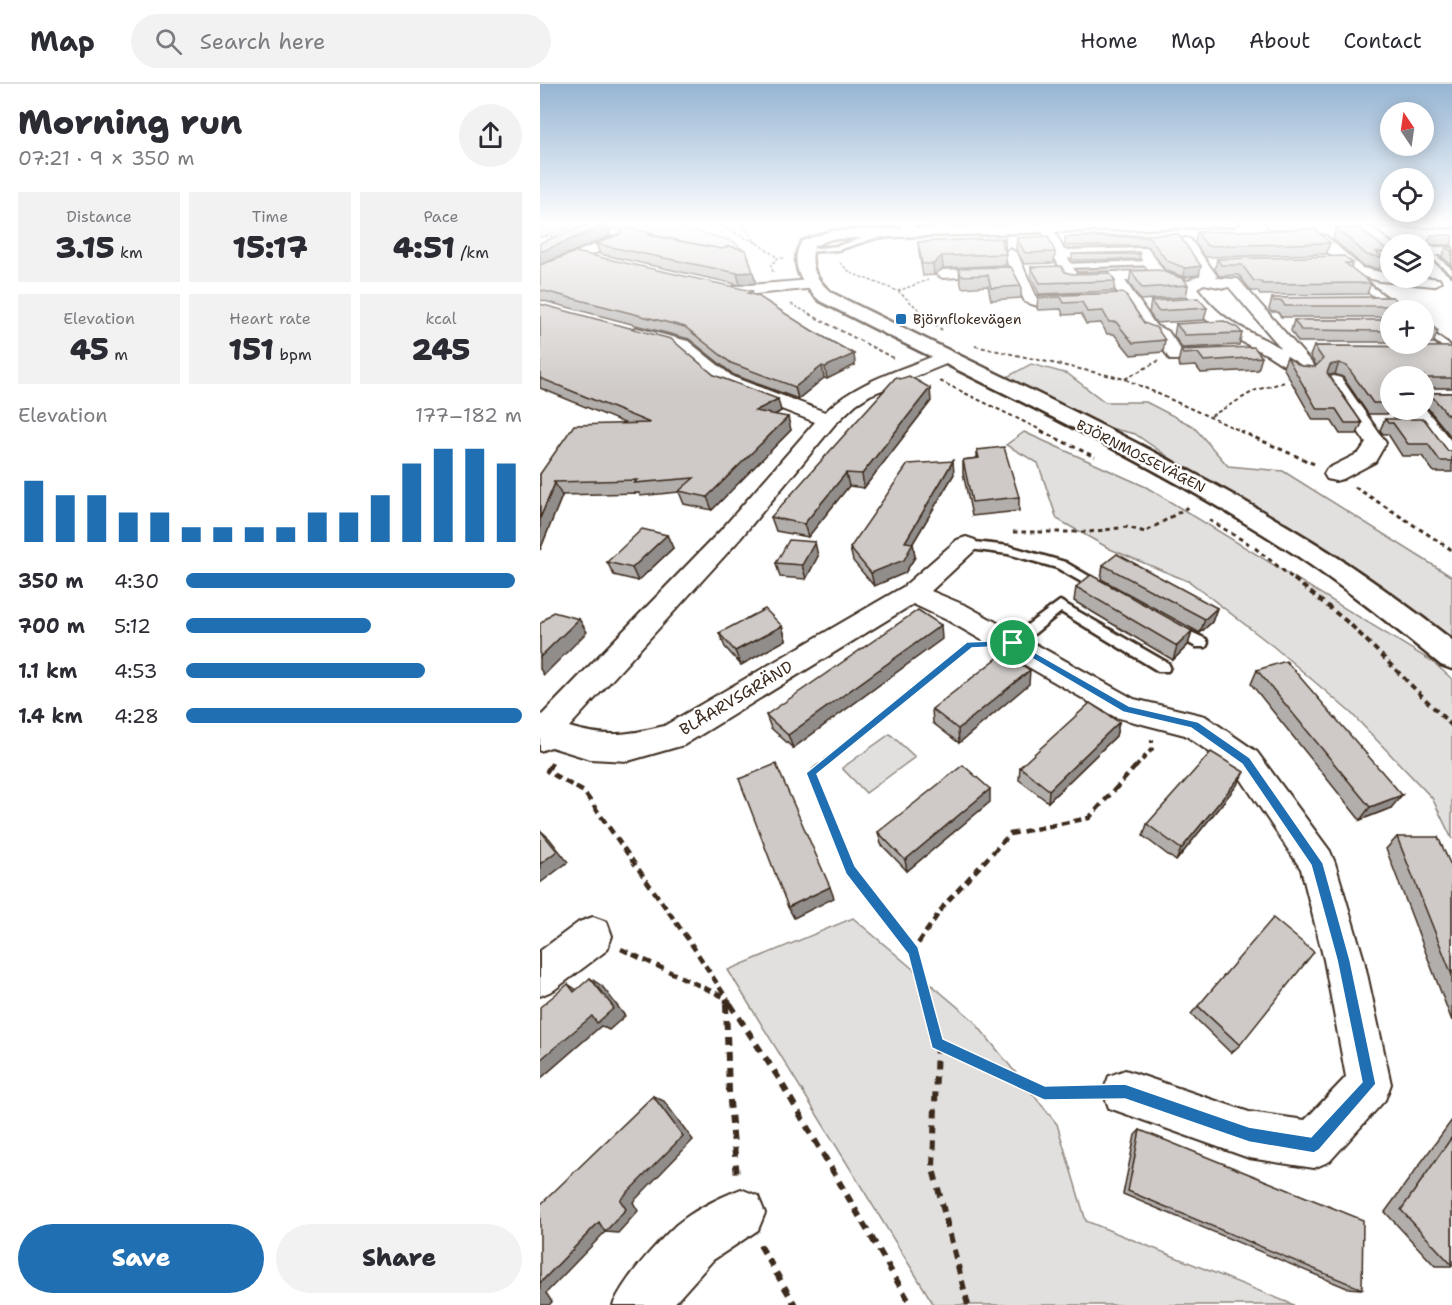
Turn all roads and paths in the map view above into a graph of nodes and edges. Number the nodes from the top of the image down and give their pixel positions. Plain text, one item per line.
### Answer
1 (807, 279) edge
2 (867, 279) edge
3 (923, 279) edge
4 (1021, 279) edge
5 (1116, 279) edge
6 (1174, 279) edge
7 (1205, 280) joint
8 (1256, 280) edge
9 (1345, 280) edge
10 (1233, 282) junction
11 (811, 285) junction
12 (1188, 286) junction
13 (898, 291) junction
14 (763, 297) edge
15 (1380, 300) edge
16 (1131, 302) junction
17 (1246, 302) junction
18 (1270, 302) edge
19 (1200, 303) junction
20 (1178, 304) edge
21 (1156, 305) edge
22 (1270, 324) junction
23 (1292, 324) edge
24 (1225, 326) junction
25 (616, 327) edge
26 (1204, 327) edge
27 (1182, 328) edge
28 (1150, 330) junction
29 (1434, 337) edge
30 (966, 343) dead end
31 (945, 346) junction
32 (1293, 349) junction
33 (1316, 349) edge
34 (1434, 350) edge
35 (1451, 350) edge
36 (1274, 351) junction
37 (1176, 356) junction
38 (916, 369) junction
39 (1125, 379) junction
40 (1334, 382) edge
41 (828, 420) junction
42 (1419, 421) edge
43 (1383, 422) edge
44 (1362, 423) junction
45 (1452, 429) edge
46 (1452, 456) edge
47 (1100, 459) dead end
48 (1335, 474) junction
49 (1179, 502) dead end
50 (1207, 519) dead end
51 (966, 545) junction
52 (1452, 550) edge
53 (912, 592) junction
54 (1111, 593) edge
55 (1161, 621) edge
56 (1013, 643) junction
57 (1201, 643) dead end
58 (1452, 657) edge
59 (1163, 667) dead end
60 (1153, 716) junction
61 (1452, 726) edge
62 (548, 736) edge
63 (593, 936) joint
64 (913, 951) junction
65 (540, 976) edge
66 (726, 998) junction
67 (937, 1044) junction
68 (1125, 1092) joint
69 (741, 1214) junction
70 (639, 1305) edge
71 (795, 1305) edge
72 (910, 1305) edge
73 (968, 1305) edge

1 - 11 street
2 - 13 path
3 - 13 path
4 - 16 street
5 - 16 street
6 - 12 street
7 - 10 street
7 - 12 street
8 - 10 street
9 - 15 street
10 - 17 street
11 - 14 street
11 - 31 street, BJÖRNMOSSEVÄGEN
12 - 19 street
13 - 31 path
16 - 21 street
16 - 28 street
17 - 18 street
17 - 22 street
19 - 20 street
19 - 24 street
22 - 23 street
22 - 32 street
24 - 26 street
24 - 36 street
25 - 41 street
27 - 28 street
28 - 37 street
29 - 35 lane
30 - 39 path
31 - 38 street
31 - 58 street, BJÖRNMOSSEVÄGEN
32 - 33 street
32 - 36 street
34 - 35 street
36 - 37 street
37 - 39 path
38 - 41 street
38 - 47 path
39 - 48 path
40 - 44 street
41 - 62 street
42 - 45 street
42 - 46 street
43 - 44 street
44 - 48 street
48 - 52 path
49 - 51 path
50 - 61 path
51 - 53 street, BLÅARVSGRÄND
51 - 54 lane
53 - 56 street
53 - 62 street, BLÅARVSGRÄND
55 - 57 lane
56 - 59 lane
56 - 60 street
56 - 64 path
60 - 64 path
60 - 68 street
62 - 66 path
63 - 65 street
63 - 66 path
64 - 67 path
66 - 69 path
66 - 72 path
67 - 68 path
67 - 73 path
69 - 70 street
69 - 71 path

